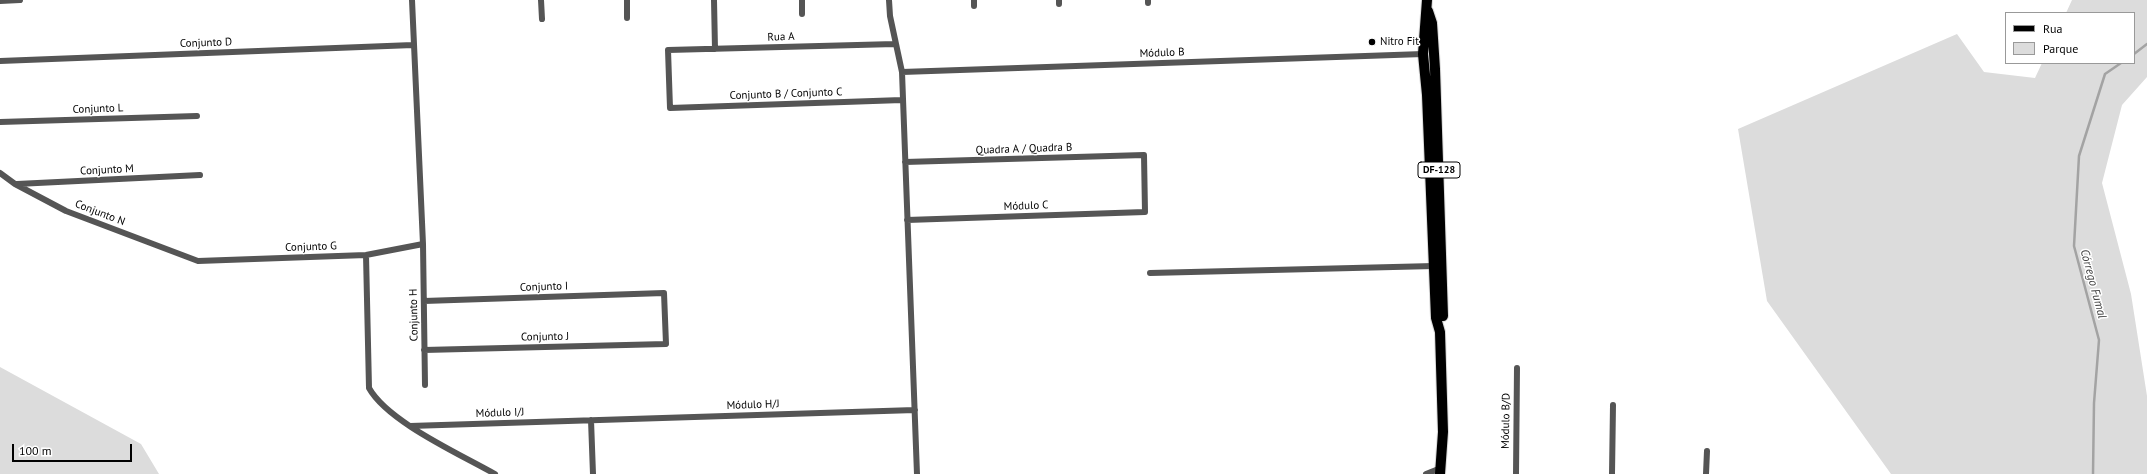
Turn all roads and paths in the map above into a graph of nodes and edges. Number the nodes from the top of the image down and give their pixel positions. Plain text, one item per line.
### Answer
1 (20, 0) edge
2 (412, 0) edge
3 (542, 0) edge
4 (627, 0) edge
5 (714, 0) edge
6 (802, 0) edge
7 (889, 0) edge
8 (0, 1) edge
9 (1427, 4) edge
10 (802, 14) dead end
11 (627, 18) dead end
12 (542, 19) dead end
13 (1433, 34) junction
14 (895, 44) junction
15 (413, 45) junction
16 (715, 49) junction
17 (1424, 54) junction
18 (0, 61) edge
19 (1435, 69) junction
20 (902, 72) junction
21 (1427, 95) junction
22 (902, 100) junction
23 (1436, 102) junction
24 (670, 108) joint
25 (197, 116) dead end
26 (0, 122) edge
27 (905, 162) junction
28 (0, 173) edge
29 (200, 175) dead end
30 (15, 184) junction
31 (1440, 198) junction
32 (1146, 212) joint
33 (1432, 213) junction
34 (907, 220) junction
35 (423, 244) junction
36 (366, 255) junction
37 (198, 261) joint
38 (1434, 266) junction
39 (1150, 273) dead end
40 (424, 301) junction
41 (1440, 332) junction
42 (666, 344) joint
43 (424, 350) junction
44 (1517, 368) dead end
45 (425, 385) dead end
46 (1613, 405) dead end
47 (915, 410) junction
48 (591, 420) junction
49 (410, 426) junction
50 (1707, 452) dead end
51 (1441, 471) edge
52 (495, 474) edge
53 (593, 474) edge
54 (917, 474) edge
55 (1426, 474) edge
56 (1516, 474) edge
57 (1612, 474) edge
58 (1706, 474) edge

1 - 8 street
2 - 15 street, Conjunto H
3 - 12 street
4 - 11 street
5 - 16 street
6 - 10 street
7 - 14 street
9 - 13 main road, DF-128 / DF-128
9 - 17 main road, DF-128 / DF-128
13 - 17 main road
13 - 19 main road, DF-128 / DF-128
14 - 16 street, Rua A
14 - 20 street
15 - 18 street, Conjunto D
15 - 35 street, Conjunto H
16 - 24 street, Rua A
17 - 19 main road
17 - 20 street, Módulo B
17 - 21 main road, DF-128 / DF-128
19 - 23 main road, DF-128 / DF-128
20 - 22 street
21 - 23 main road
21 - 33 main road, DF-128 / DF-128
22 - 24 street, Conjunto B / Conjunto C
22 - 27 street
23 - 31 main road, DF-128 / DF-128
25 - 26 street, Conjunto L
27 - 32 street, Quadra A / Quadra B
27 - 34 street
28 - 30 street, Conjunto N
29 - 30 street, Conjunto M
30 - 37 street, Conjunto N
31 - 33 main road
31 - 41 main road, DF-128 / DF-128
32 - 34 street, Módulo C
33 - 38 main road, DF-128 / DF-128
34 - 47 street
35 - 36 street, Conjunto G
35 - 40 street, Conjunto H
36 - 37 street, Conjunto G
36 - 49 street
38 - 39 street
38 - 41 main road, DF-128 / DF-128
40 - 42 street, Conjunto I
40 - 43 street, Conjunto H
41 - 51 main road, DF-128 / DF-128
42 - 43 street, Conjunto J
43 - 45 street, Conjunto H
44 - 56 street, Módulo B/D
46 - 57 street
47 - 48 street, Módulo H/J
47 - 54 street
48 - 49 street, Módulo I/J
48 - 53 street
49 - 52 street
50 - 58 street
51 - 55 street

